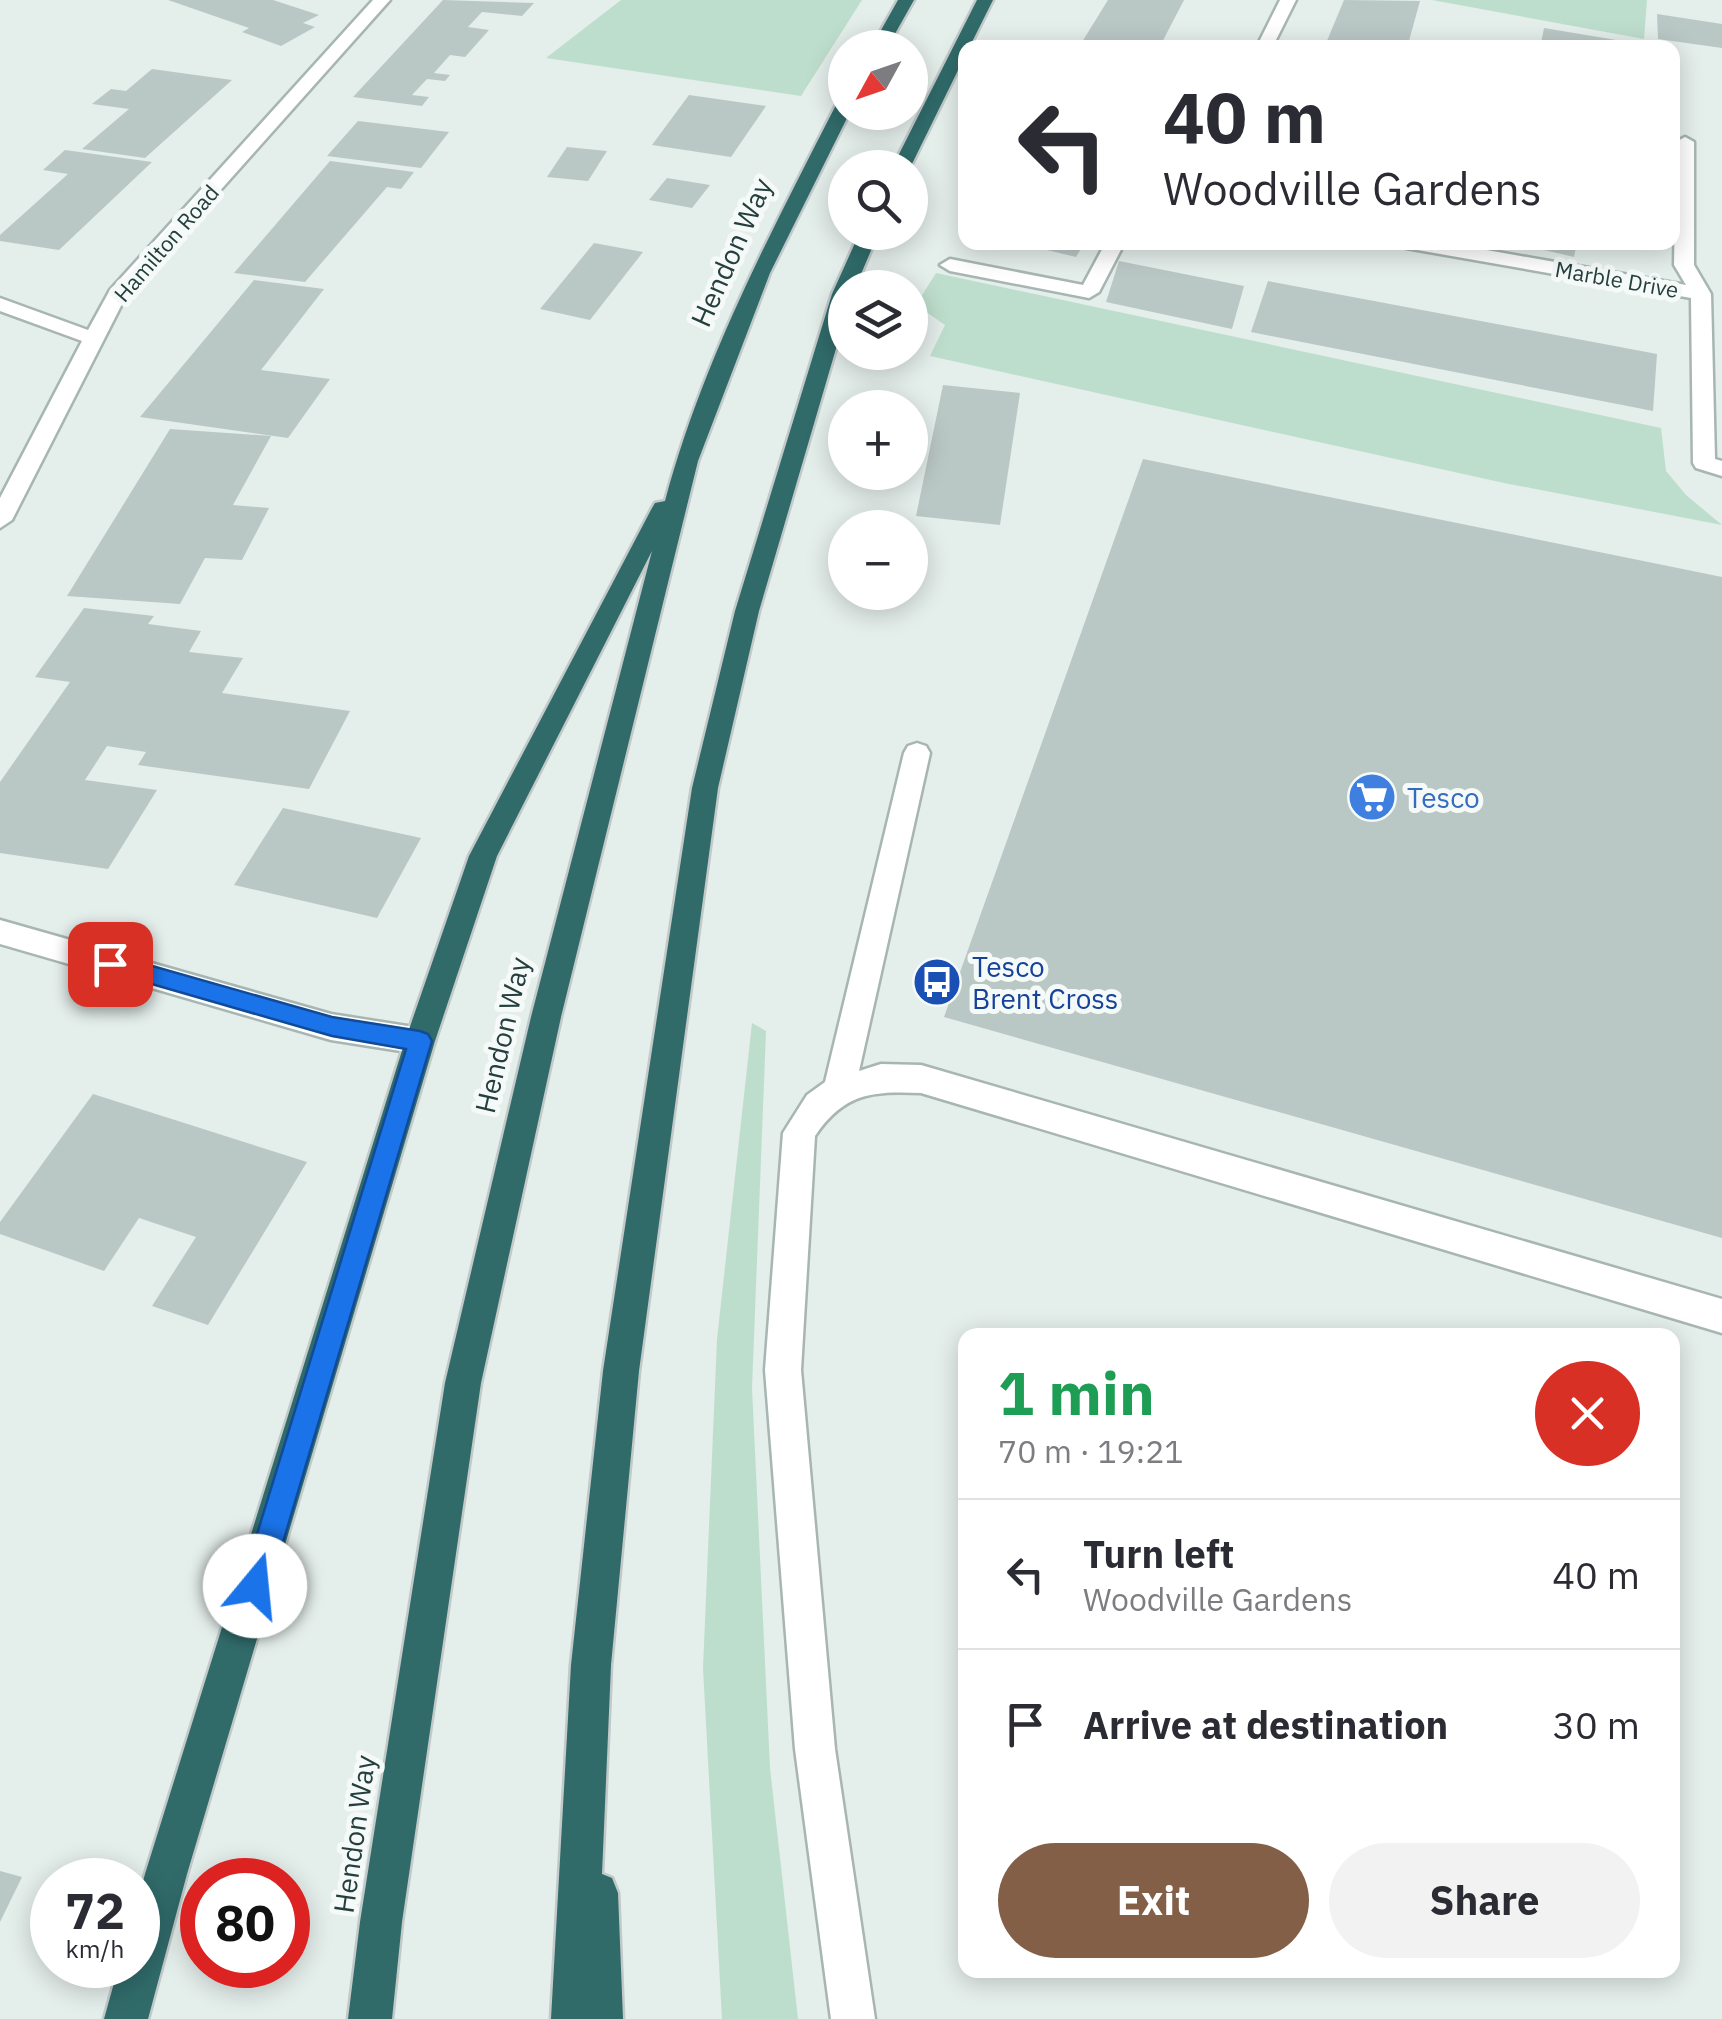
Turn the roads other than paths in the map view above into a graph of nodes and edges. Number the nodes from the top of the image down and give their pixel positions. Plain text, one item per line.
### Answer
1 (382, 0) edge
2 (906, 0) edge
3 (985, 0) edge
4 (1288, 0) edge
5 (888, 30) edge
6 (965, 40) edge
7 (1268, 40) edge
8 (958, 54) edge
9 (833, 130) edge
10 (1685, 142) dead end
11 (910, 150) edge
12 (862, 250) edge
13 (1112, 250) edge
14 (1451, 250) edge
15 (950, 265) dead end
16 (1701, 294) junction
17 (0, 304) edge
18 (94, 338) junction
19 (687, 461) junction
20 (1722, 469) edge
21 (0, 520) edge
22 (917, 752) dead end
23 (0, 932) edge
24 (420, 1041) junction
25 (839, 1090) junction
26 (1722, 1316) edge
27 (591, 1665) junction
28 (126, 2019) edge
29 (370, 2019) edge
30 (573, 2019) edge
31 (601, 2019) edge
32 (853, 2019) edge

1 - 18 street, Hamilton Road
2 - 5 highway
3 - 6 highway
4 - 7 street
8 - 11 highway
9 - 19 highway, Hendon Way
10 - 16 street
12 - 27 highway
13 - 15 street
14 - 16 street, Marble Drive
16 - 20 street, Marble Drive
17 - 18 street
18 - 21 street, Hamilton Road
19 - 24 highway
19 - 29 highway, Hendon Way
22 - 25 street
23 - 24 street
24 - 28 highway
25 - 26 street
25 - 32 street
27 - 30 highway
27 - 31 highway

